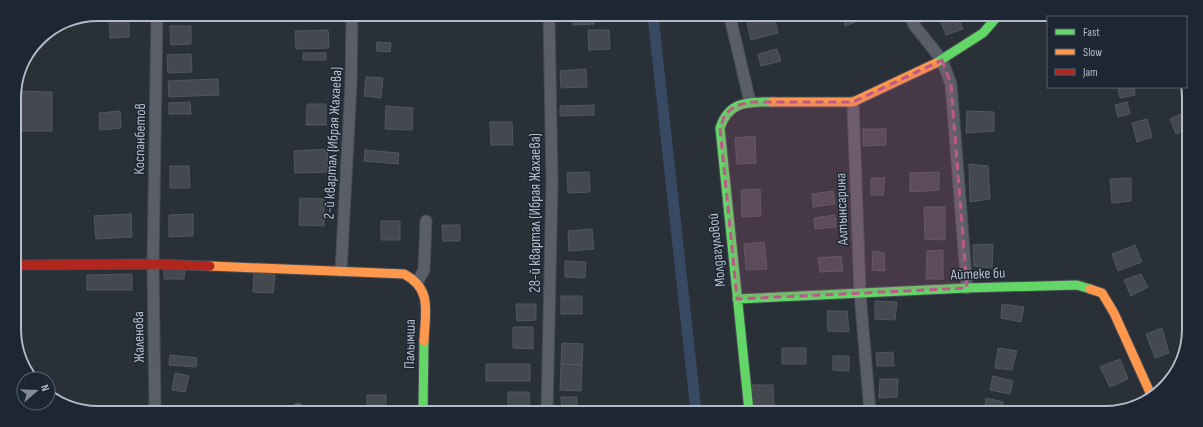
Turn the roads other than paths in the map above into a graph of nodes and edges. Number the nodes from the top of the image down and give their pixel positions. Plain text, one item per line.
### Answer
1 (157, 21) edge
2 (352, 21) edge
3 (549, 21) edge
4 (731, 21) edge
5 (912, 21) edge
6 (993, 21) edge
7 (942, 60) junction
8 (750, 102) junction
9 (853, 102) junction
10 (426, 221) dead end
11 (153, 264) junction
12 (21, 265) edge
13 (342, 271) junction
14 (418, 281) junction
15 (967, 288) junction
16 (860, 293) junction
17 (737, 299) junction
18 (1150, 392) edge
19 (155, 406) edge
20 (423, 406) edge
21 (547, 406) edge
22 (749, 406) edge
23 (869, 406) edge

1 - 11 street, Коспанбетов
2 - 13 street, 2-й квартал (Ибрая Жахаева)
3 - 21 street, 28-й квартал (Ибрая Жахаева)
4 - 8 street
5 - 7 street
6 - 7 street
7 - 9 street
7 - 15 street
8 - 9 street, Молдагуловой
8 - 17 street, Молдагуловой
9 - 16 street, Алтынсарина
10 - 14 street
11 - 12 street
11 - 13 street
11 - 19 street, Жаленова
13 - 14 street
14 - 20 street, Палымша
15 - 16 street, Айтеке би
15 - 18 street, Айтеке би
16 - 17 street, Айтеке би
16 - 23 street, Алтынсарина
17 - 22 street, Молдагуловой

